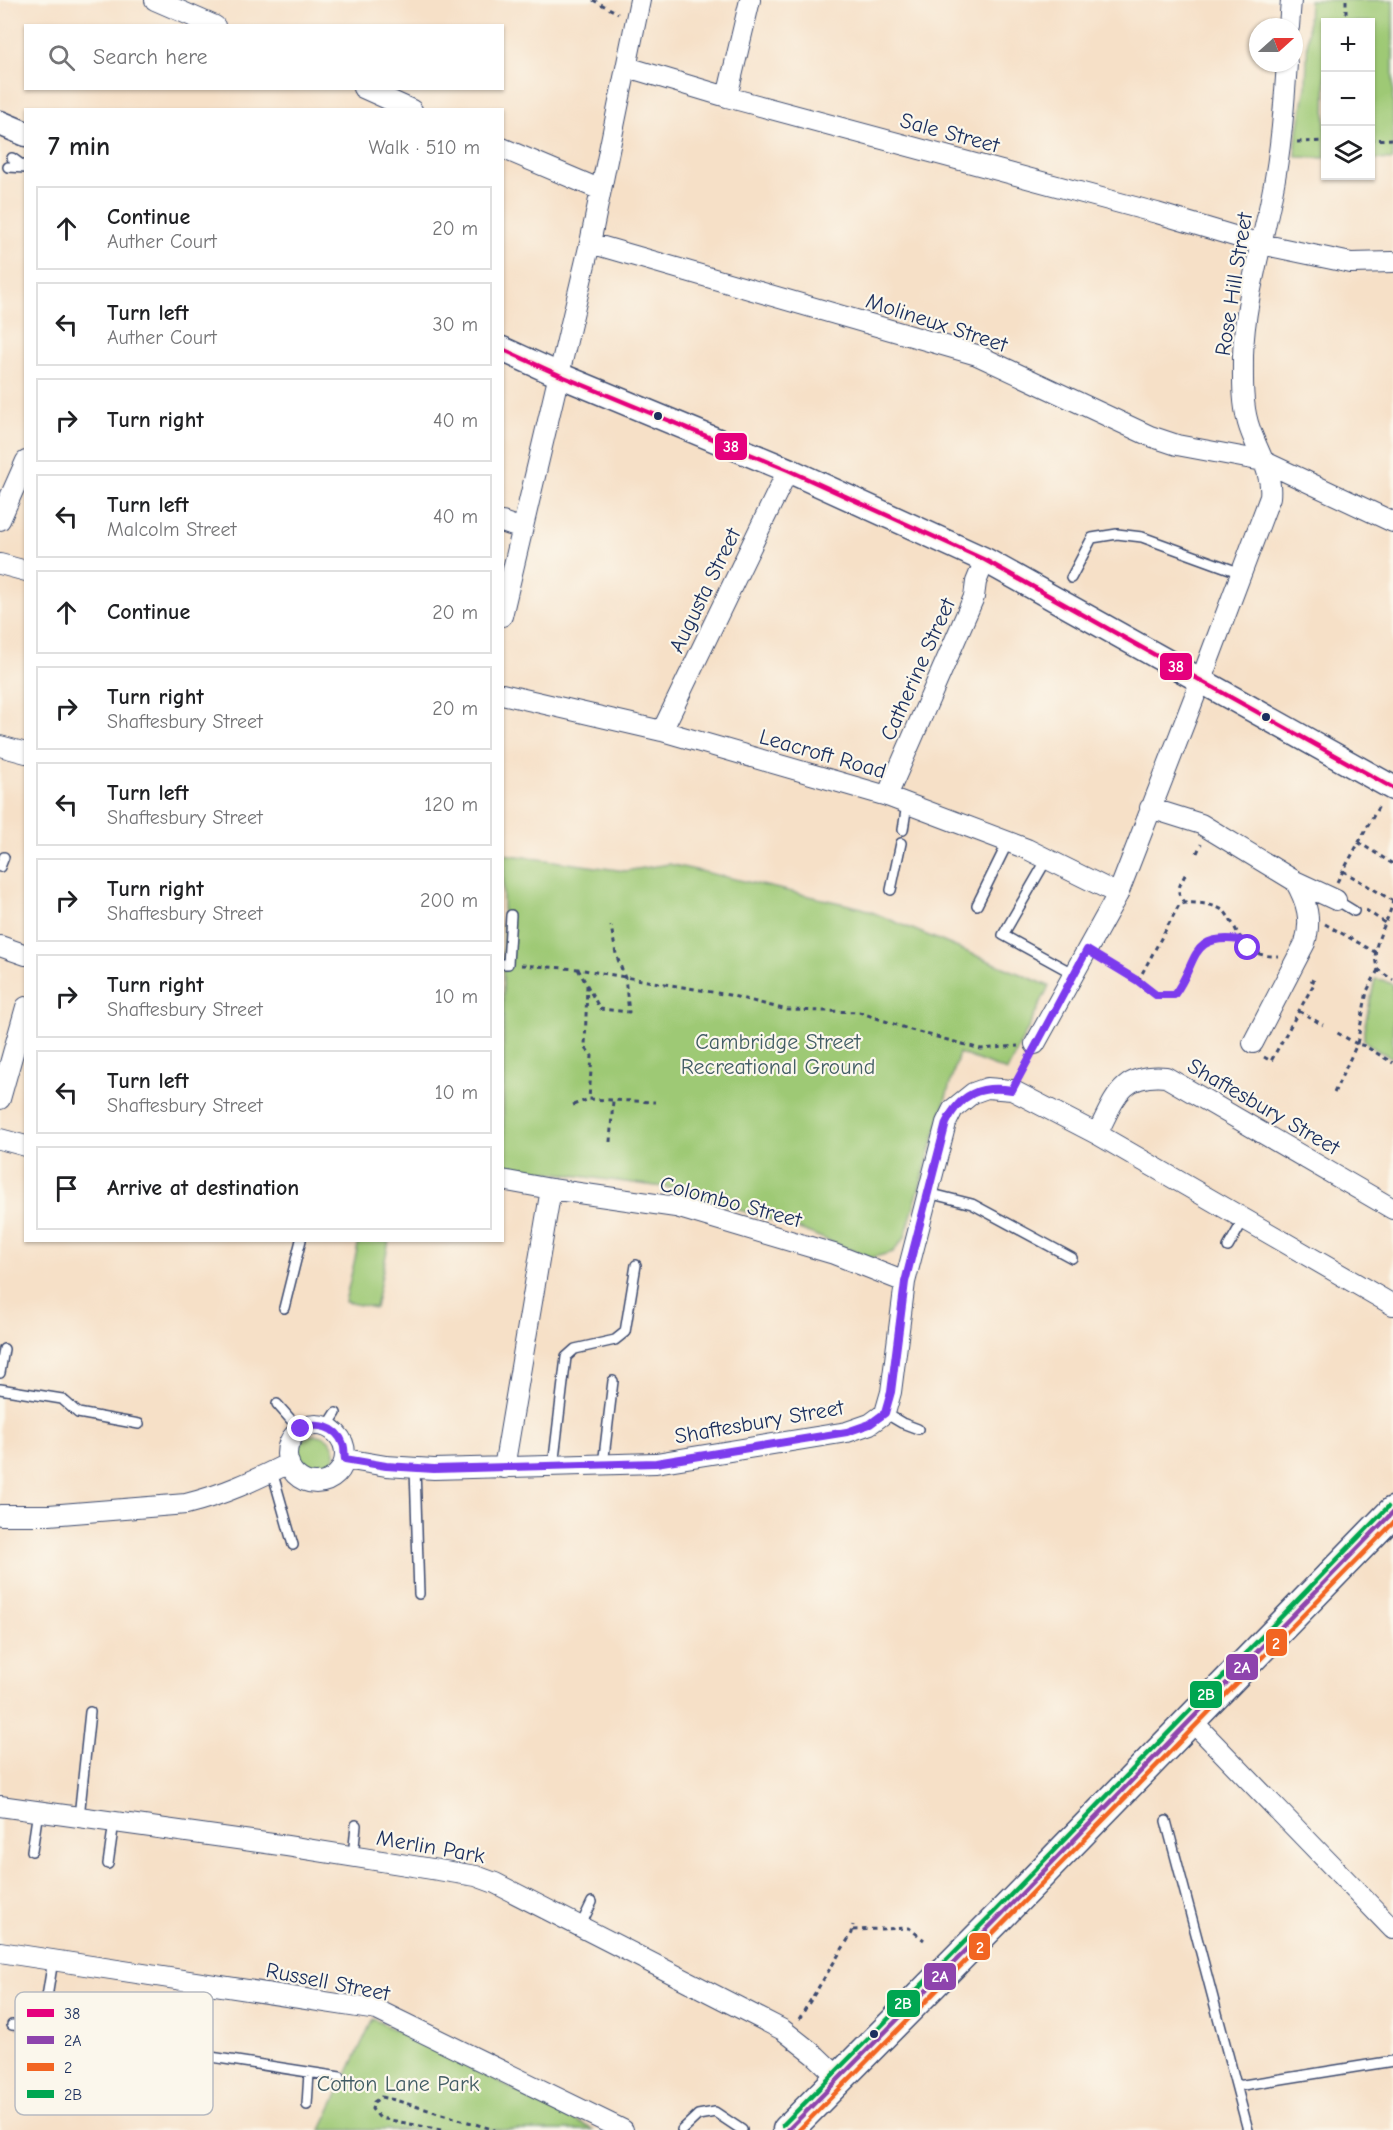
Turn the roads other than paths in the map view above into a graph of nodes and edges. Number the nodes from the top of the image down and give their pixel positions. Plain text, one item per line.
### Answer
1 (156, 0) edge
2 (640, 0) edge
3 (750, 0) edge
4 (1285, 0) edge
5 (1288, 18) edge
6 (210, 24) edge
7 (627, 67) junction
8 (1286, 72) edge
9 (367, 90) edge
10 (727, 97) junction
11 (408, 108) edge
12 (0, 123) edge
13 (24, 133) edge
14 (504, 149) edge
15 (10, 162) dead end
16 (24, 167) edge
17 (601, 190) junction
18 (590, 243) junction
19 (1261, 244) junction
20 (1393, 262) edge
21 (504, 350) edge
22 (559, 375) junction
23 (1263, 461) junction
24 (24, 466) edge
25 (788, 470) junction
26 (0, 520) edge
27 (1393, 522) edge
28 (504, 523) edge
29 (522, 529) junction
30 (985, 560) junction
31 (0, 564) edge
32 (24, 570) edge
33 (1241, 573) junction
34 (1071, 578) dead end
35 (504, 607) edge
36 (1201, 680) junction
37 (504, 694) edge
38 (662, 731) junction
39 (0, 746) edge
40 (24, 752) edge
41 (1391, 788) edge
42 (887, 796) junction
43 (907, 804) junction
44 (1150, 808) junction
45 (903, 830) dead end
46 (1008, 842) junction
47 (901, 843) dead end
48 (4, 857) dead end
49 (1047, 859) junction
50 (0, 867) edge
51 (1295, 881) junction
52 (891, 890) dead end
53 (1118, 894) junction
54 (1333, 898) joint
55 (977, 905) dead end
56 (1356, 908) road end
57 (511, 915) dead end
58 (0, 946) edge
59 (24, 954) edge
60 (505, 964) edge
61 (1074, 974) junction
62 (24, 1014) edge
63 (1253, 1043) road end
64 (1035, 1044) road end
65 (0, 1099) edge
66 (1097, 1134) junction
67 (0, 1139) edge
68 (24, 1145) edge
69 (504, 1180) edge
70 (551, 1189) junction
71 (928, 1193) junction
72 (1393, 1209) edge
73 (1244, 1219) junction
74 (300, 1242) edge
75 (1228, 1247) dead end
76 (1072, 1258) dead end
77 (636, 1265) dead end
78 (905, 1282) junction
79 (1393, 1305) edge
80 (284, 1308) dead end
81 (4, 1349) dead end
82 (0, 1373) edge
83 (613, 1382) dead end
84 (0, 1389) edge
85 (277, 1404) dead end
86 (885, 1413) junction
87 (140, 1424) dead end
88 (300, 1430) junction
89 (918, 1430) dead end
90 (345, 1459) junction
91 (603, 1465) junction
92 (280, 1467) junction
93 (553, 1467) junction
94 (415, 1468) junction
95 (504, 1468) junction
96 (1393, 1512) edge
97 (0, 1515) edge
98 (293, 1545) dead end
99 (419, 1594) dead end
100 (90, 1712) dead end
101 (1191, 1720) junction
102 (0, 1806) edge
103 (38, 1811) junction
104 (79, 1817) junction
105 (1166, 1821) dead end
106 (114, 1822) junction
107 (356, 1825) dead end
108 (32, 1851) dead end
109 (353, 1857) junction
110 (108, 1864) dead end
111 (592, 1902) dead end
112 (580, 1927) junction
113 (1393, 1929) edge
114 (0, 1952) edge
115 (53, 1960) junction
116 (48, 1992) edge
117 (12, 2025) dead end
118 (15, 2025) edge
119 (213, 2058) edge
120 (1393, 2061) edge
121 (309, 2073) junction
122 (340, 2077) dead end
123 (840, 2079) junction
124 (1237, 2086) junction
125 (307, 2105) dead end
126 (623, 2130) edge
127 (682, 2130) edge
128 (742, 2130) edge
129 (788, 2130) edge
130 (1248, 2130) edge

1 - 6 street
2 - 7 street
3 - 10 street
4 - 5 street
7 - 10 street, Sale Street
7 - 17 street
8 - 19 street, Rose Hill Street
9 - 11 street
10 - 19 street, Sale Street
12 - 13 street
14 - 17 street
15 - 16 lane
17 - 18 street
18 - 22 street
18 - 23 street, Molineux Street
19 - 20 street, Sale Street
19 - 23 street, Rose Hill Street
21 - 22 street
22 - 25 street
22 - 29 street
23 - 27 street, Molineux Street
23 - 33 street, Rose Hill Street
24 - 26 street
25 - 30 street
25 - 38 street, Augusta Street
28 - 29 street
29 - 35 street
30 - 36 street
30 - 42 street, Catherine Street
31 - 32 street
33 - 34 lane
33 - 36 street, Rose Hill Street
36 - 41 street
36 - 44 street, Rose Hill Street
37 - 38 street, Leacroft Road
38 - 42 street, Leacroft Road
39 - 40 street
42 - 43 street, Leacroft Road
43 - 45 lane
43 - 46 street, Leacroft Road
44 - 51 street
44 - 53 street, Rose Hill Street
46 - 49 street, Leacroft Road
46 - 55 lane
47 - 52 lane
48 - 50 lane
49 - 53 street, Leacroft Road
49 - 61 lane
51 - 54 street
51 - 63 street
53 - 61 street, Rose Hill Street
54 - 56 lane
57 - 60 lane
58 - 59 street
61 - 64 street, Rose Hill Street
62 - 65 street
66 - 71 street
66 - 72 street, Shaftesbury Street
66 - 73 street
67 - 68 street
69 - 70 street, Colombo Street
70 - 78 street, Colombo Street
70 - 95 street
71 - 76 lane
71 - 78 street
73 - 75 lane
73 - 79 street
74 - 80 lane
77 - 93 lane
78 - 86 street
81 - 82 lane
83 - 91 lane
84 - 87 lane
85 - 88 lane
86 - 89 lane
86 - 91 street, Shaftesbury Street
88 - 90 street
88 - 92 street
90 - 92 street
90 - 94 street, Shaftesbury Street
91 - 93 street, Shaftesbury Street
92 - 97 street
92 - 98 lane
93 - 95 street, Shaftesbury Street
94 - 95 street, Shaftesbury Street
94 - 99 lane
96 - 101 main road
100 - 104 lane
101 - 113 street
101 - 123 main road
102 - 103 street, Merlin Park
103 - 104 street, Merlin Park
103 - 108 lane
104 - 106 street, Merlin Park
105 - 124 lane
106 - 109 street, Merlin Park
106 - 110 lane
107 - 109 lane
109 - 112 street, Merlin Park
111 - 112 lane
112 - 123 street, Merlin Park
114 - 115 street, Russell Street
115 - 116 lane
115 - 126 street, Russell Street
117 - 118 lane
119 - 121 lane
120 - 124 lane
121 - 122 lane
121 - 125 lane
123 - 129 main road
124 - 130 lane
127 - 128 lane

